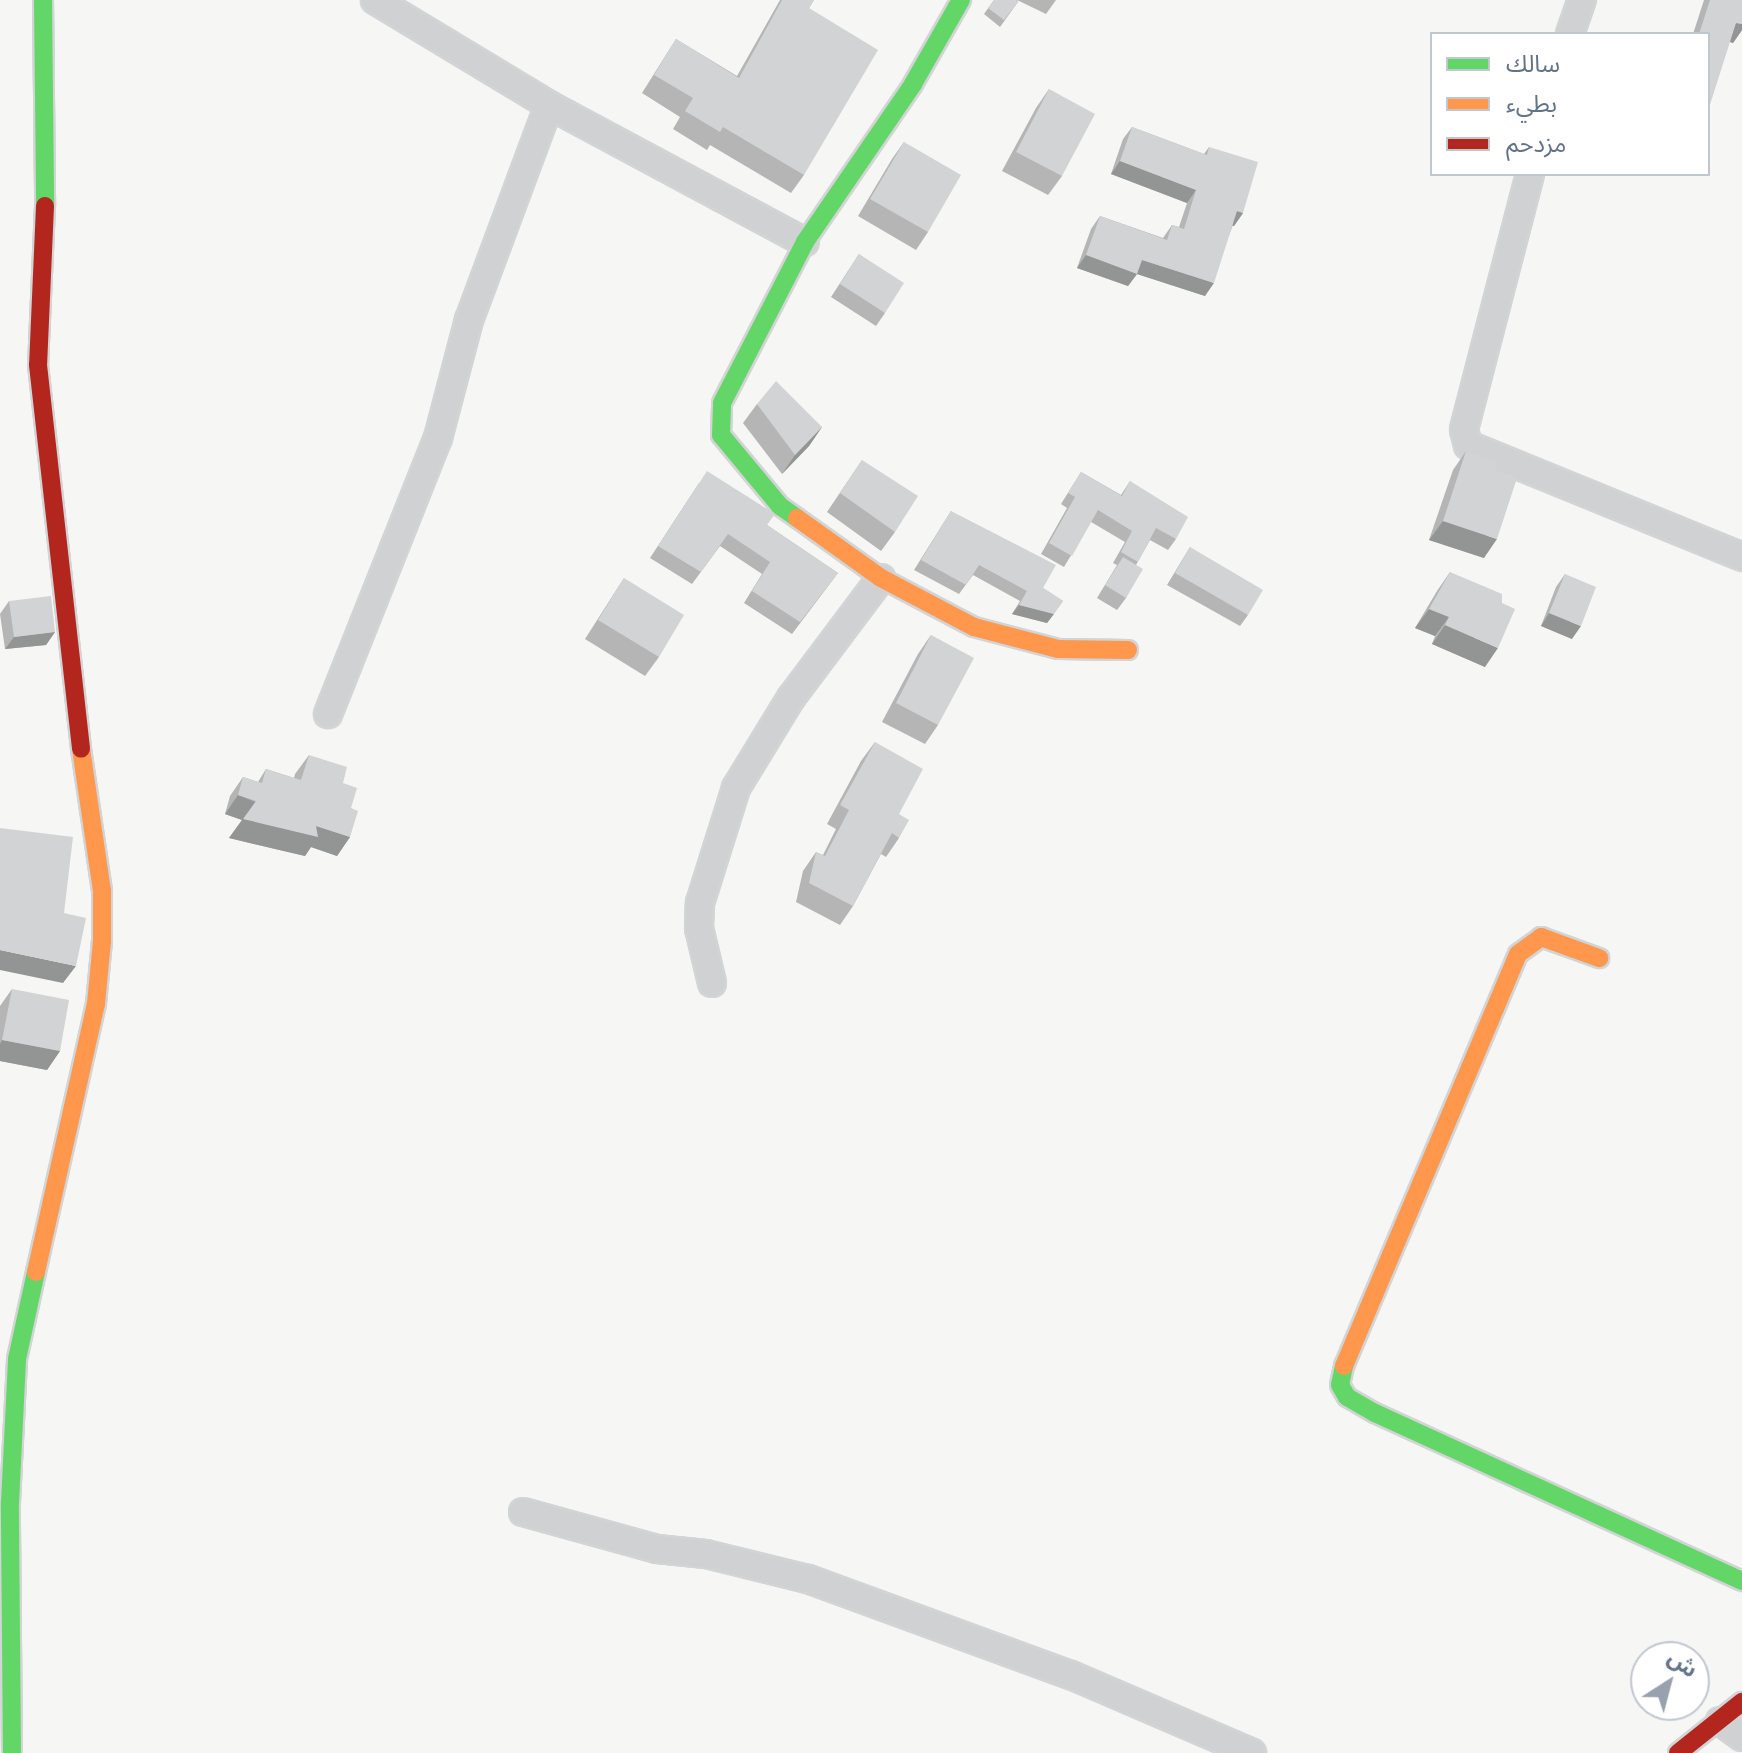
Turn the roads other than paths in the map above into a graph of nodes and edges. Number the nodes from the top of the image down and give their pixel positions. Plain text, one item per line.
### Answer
1 (43, 0) edge
2 (375, 0) edge
3 (961, 0) edge
4 (1582, 0) edge
5 (1571, 32) edge
6 (549, 105) junction
7 (1529, 176) edge
8 (805, 242) junction
9 (1742, 557) edge
10 (881, 578) junction
11 (1128, 650) dead end
12 (328, 714) dead end
13 (1599, 958) dead end
14 (712, 983) dead end
15 (523, 1512) dead end
16 (1742, 1581) edge
17 (1742, 1702) edge
18 (1720, 1721) junction
19 (1742, 1737) edge
20 (12, 1753) edge
21 (1252, 1753) edge
22 (1678, 1753) edge

1 - 20 street
2 - 6 street
3 - 8 street
4 - 5 street
6 - 8 street
6 - 12 street
7 - 9 street
8 - 10 street
10 - 11 street
10 - 14 street
13 - 16 street
15 - 21 street
17 - 18 street
18 - 19 street
18 - 22 street

